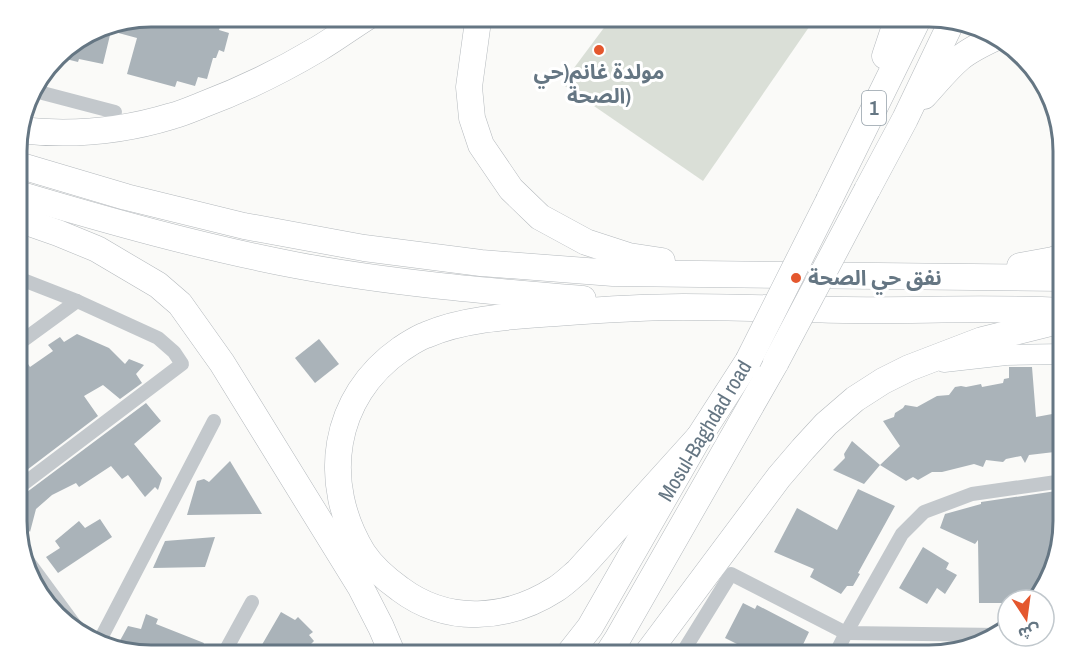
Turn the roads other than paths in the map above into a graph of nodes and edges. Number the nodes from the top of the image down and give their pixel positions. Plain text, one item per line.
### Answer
1 (351, 27) edge
2 (477, 27) edge
3 (894, 27) edge
4 (914, 27) edge
5 (948, 28) edge
6 (987, 42) edge
7 (42, 93) edge
8 (114, 112) dead end
9 (905, 119) junction
10 (29, 131) edge
11 (858, 140) junction
12 (27, 168) edge
13 (27, 197) edge
14 (27, 222) edge
15 (1053, 260) edge
16 (749, 275) junction
17 (931, 276) junction
18 (1053, 278) edge
19 (27, 282) edge
20 (77, 301) junction
21 (682, 307) junction
22 (1053, 310) edge
23 (1053, 322) edge
24 (27, 337) edge
25 (1053, 354) edge
26 (909, 368) junction
27 (214, 421) dead end
28 (699, 437) junction
29 (27, 481) edge
30 (1053, 482) edge
31 (45, 584) edge
32 (252, 602) dead end
33 (62, 608) edge
34 (846, 633) junction
35 (103, 635) edge
36 (979, 635) edge
37 (229, 645) edge
38 (389, 645) edge
39 (576, 645) edge
40 (613, 645) edge
41 (653, 645) edge
42 (687, 645) edge
43 (840, 645) edge

1 - 10 highway
2 - 16 highway
3 - 11 highway
4 - 11 highway, 1
5 - 9 highway
6 - 9 highway
7 - 8 street
9 - 40 highway, bridge
11 - 28 highway, Mosul-Baghdad road / 1, bridge
12 - 16 highway
13 - 21 highway
14 - 38 highway
15 - 17 highway
16 - 17 highway
17 - 18 highway
19 - 20 street
20 - 24 street
20 - 29 street
21 - 22 highway
21 - 28 highway
23 - 26 highway
25 - 26 main road
26 - 41 highway
27 - 35 street
28 - 39 highway, Mosul-Baghdad road
30 - 34 street
31 - 33 street
32 - 37 street
34 - 36 street
34 - 42 street
34 - 43 street

